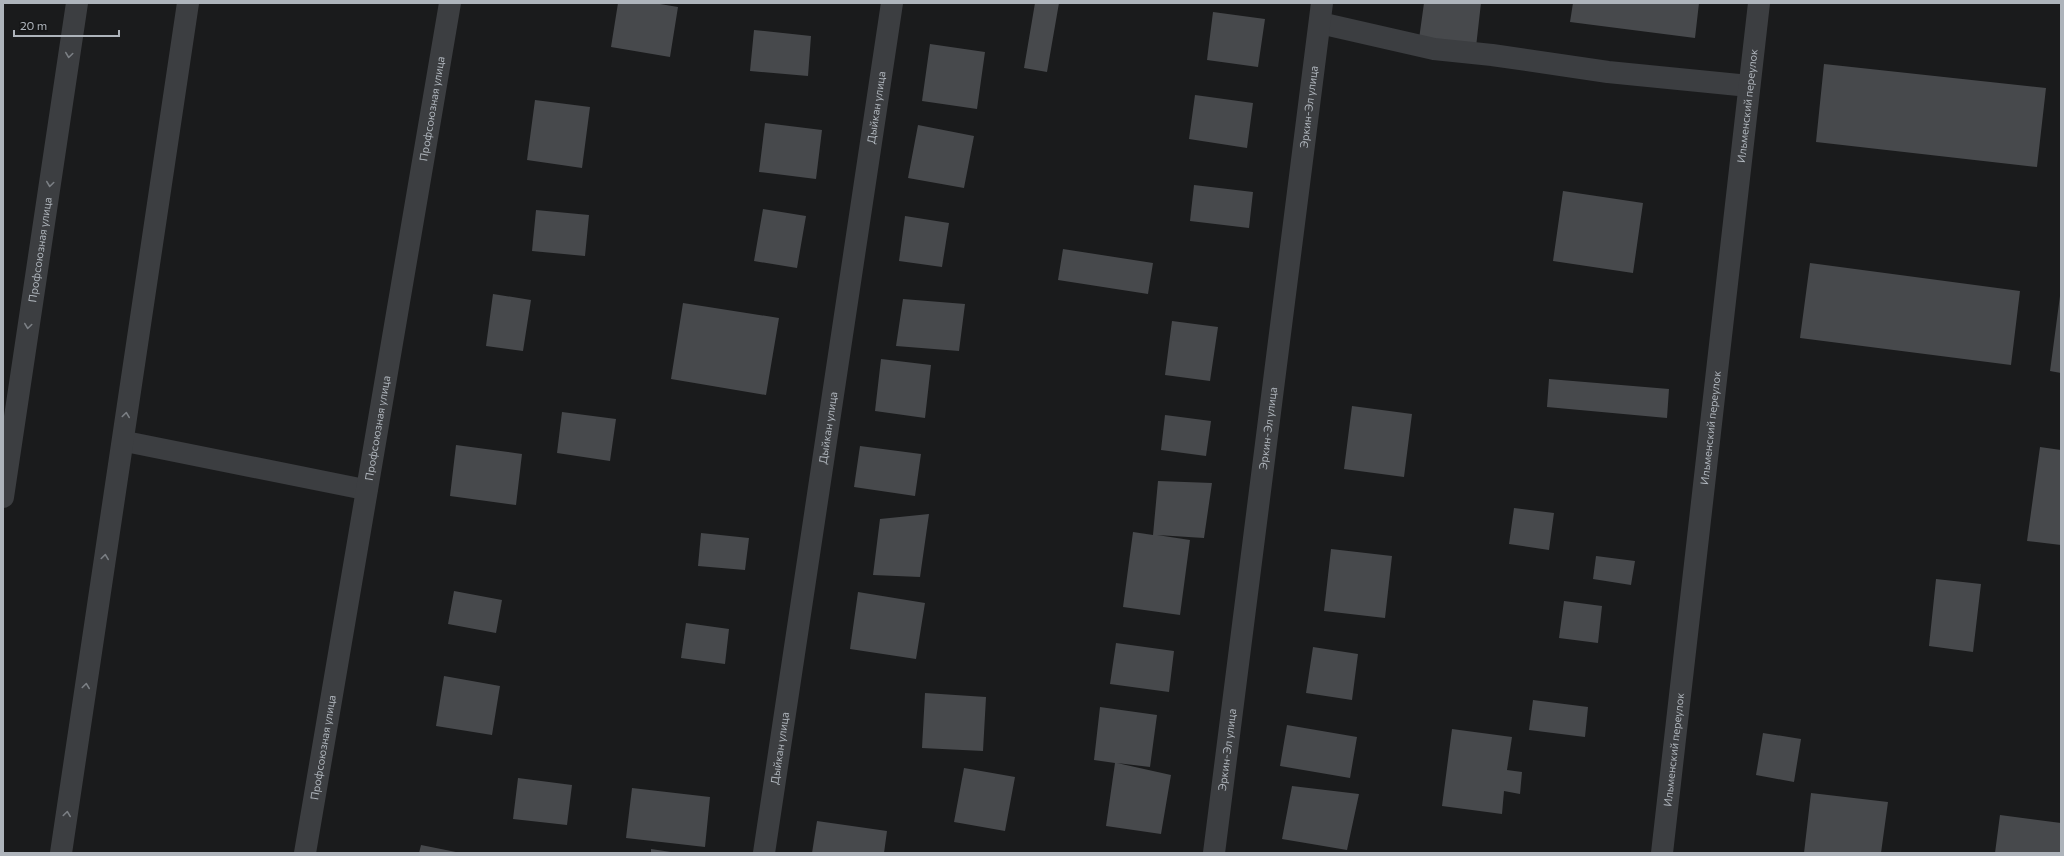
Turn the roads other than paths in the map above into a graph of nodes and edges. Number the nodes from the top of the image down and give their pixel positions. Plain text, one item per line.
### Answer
1 (77, 3) edge
2 (188, 3) edge
3 (450, 3) edge
4 (892, 3) edge
5 (1759, 3) edge
6 (1321, 13) edge
7 (1749, 86) junction
8 (123, 441) junction
9 (367, 490) junction
10 (3, 497) edge
11 (61, 853) edge
12 (305, 853) edge
13 (764, 853) edge
14 (1214, 853) edge
15 (1662, 853) edge

1 -> 10 street, Профсоюзная улица
8 -> 2 street
3 - 9 street, Профсоюзная улица
4 - 13 street, Дыйкан улица
5 - 7 street, Ильменский переулок
6 - 7 street
6 - 14 street, Эркин-Эл улица
7 - 15 street, Ильменский переулок
8 - 9 lane
11 -> 8 street
9 - 12 street, Профсоюзная улица

